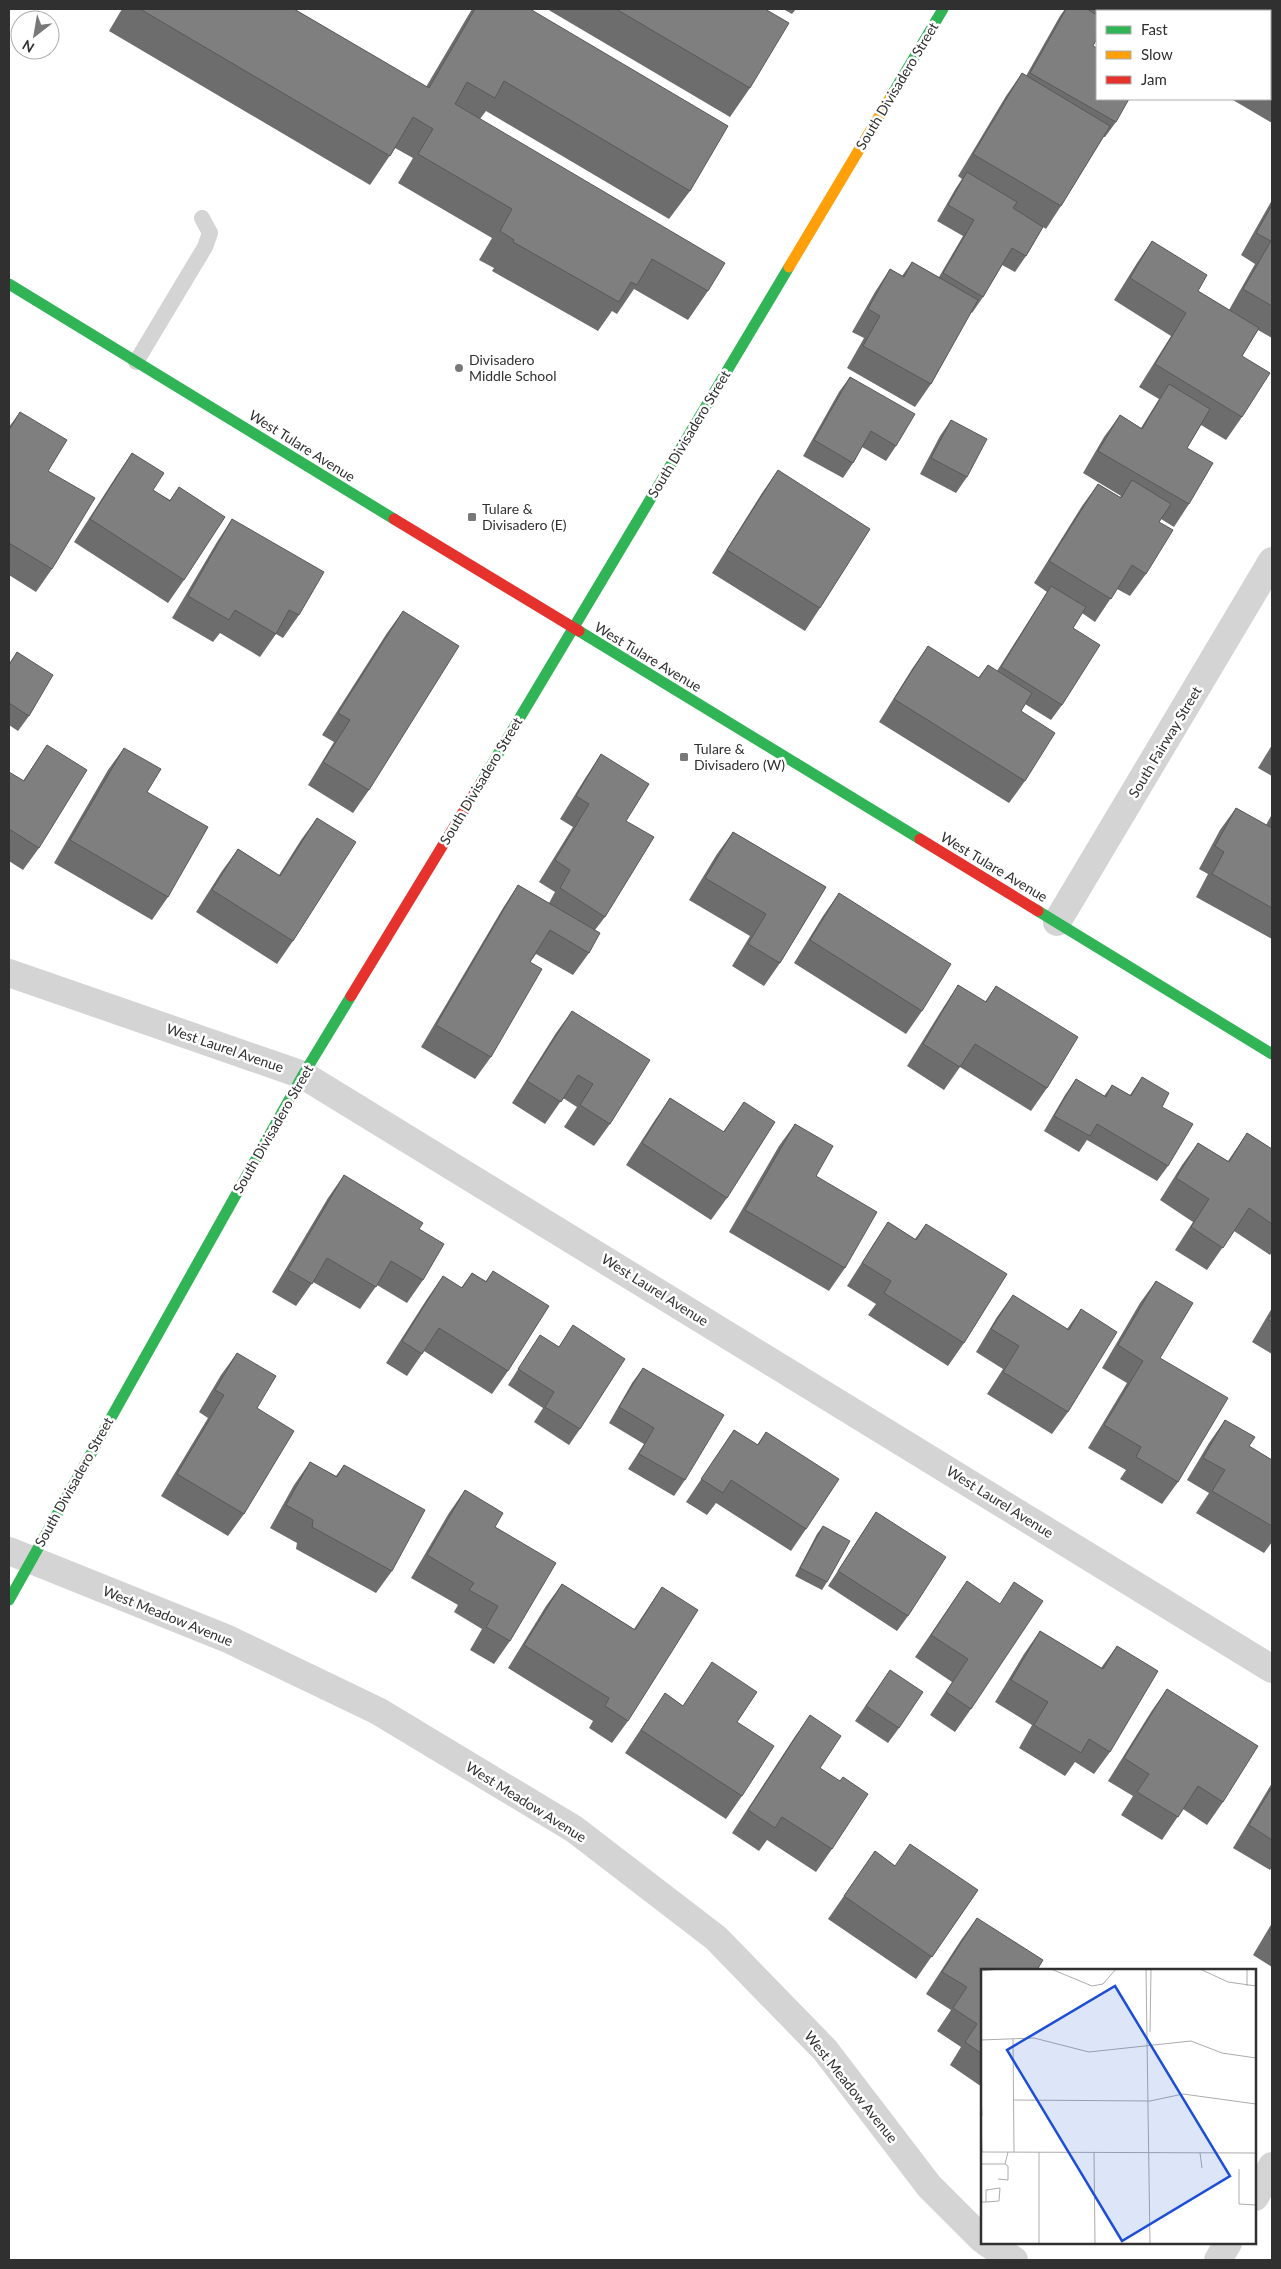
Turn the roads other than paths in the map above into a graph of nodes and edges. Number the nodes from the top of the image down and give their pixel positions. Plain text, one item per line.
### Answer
1 (942, 9) edge
2 (202, 218) dead end
3 (9, 284) edge
4 (136, 362) junction
5 (1272, 561) edge
6 (573, 630) junction
7 (1057, 922) junction
8 (9, 973) edge
9 (1272, 1054) edge
10 (303, 1075) junction
11 (20, 1555) edge
12 (9, 1590) edge
13 (9, 1600) edge
14 (1272, 1669) edge
15 (1272, 2166) edge
16 (1256, 2195) edge
17 (981, 2238) edge
18 (990, 2244) edge
19 (1227, 2244) edge
20 (1014, 2260) edge
21 (1218, 2260) edge

1 - 6 street, South Divisadero Street
2 - 4 lane
3 - 4 street, West Tulare Avenue
4 - 6 street, West Tulare Avenue
5 - 7 street, South Fairway Street
6 - 7 street, West Tulare Avenue
6 - 10 street, South Divisadero Street
7 - 9 street, West Tulare Avenue
8 - 10 street, West Laurel Avenue
10 - 11 street, South Divisadero Street
10 - 14 street, West Laurel Avenue
11 - 12 street, South Divisadero Street
11 - 13 street, South Divisadero Street
11 - 17 street, West Meadow Avenue
15 - 16 street
18 - 20 street
19 - 21 street

